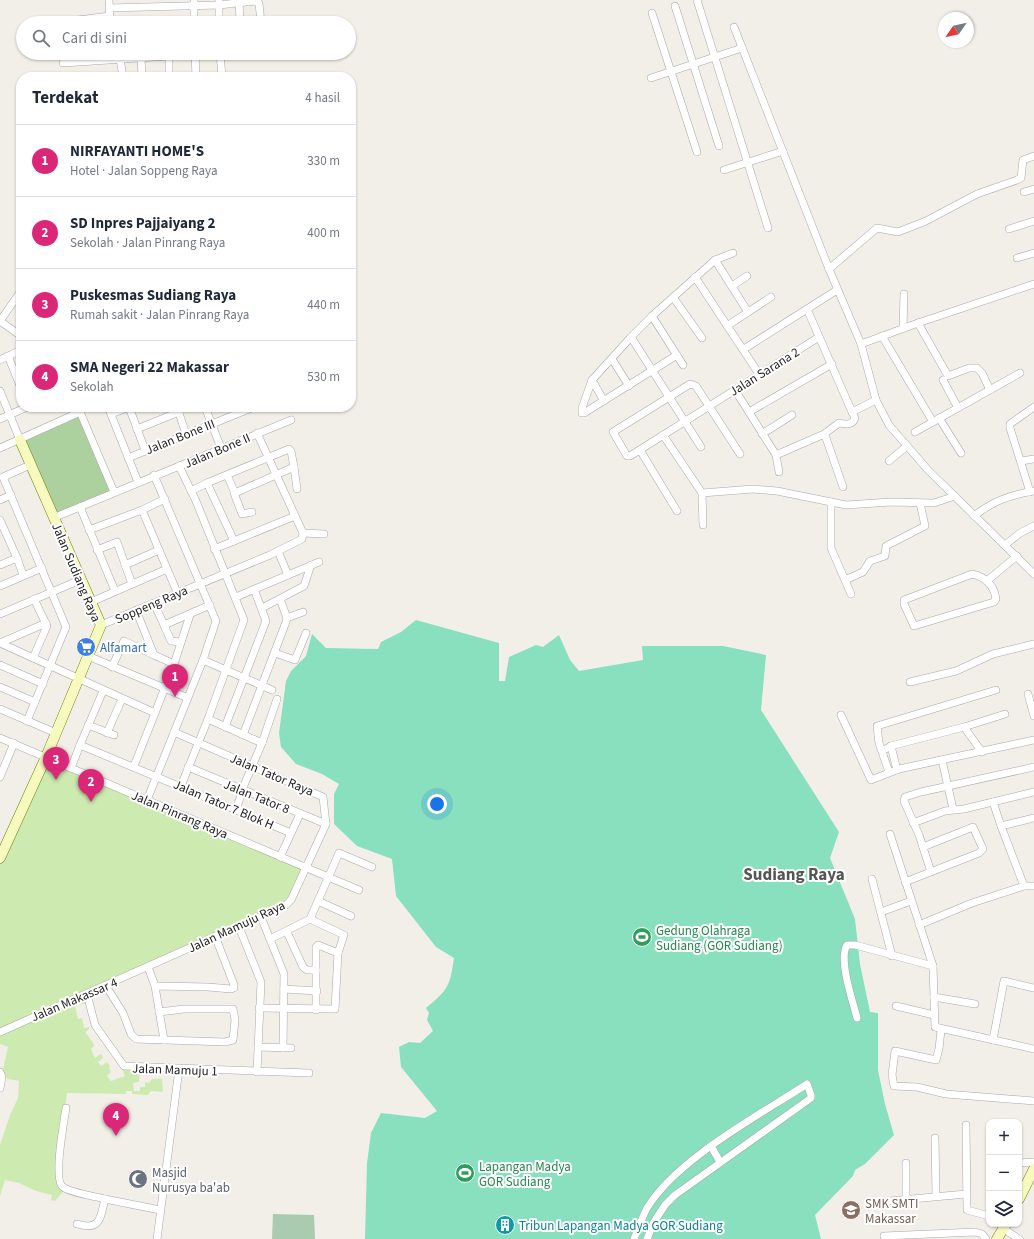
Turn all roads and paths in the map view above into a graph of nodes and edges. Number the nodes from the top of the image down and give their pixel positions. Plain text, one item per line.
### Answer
1 (109, 0) edge
2 (697, 0) edge
3 (219, 2) edge
4 (239, 2) edge
5 (129, 3) edge
6 (149, 3) edge
7 (169, 3) edge
8 (194, 3) edge
9 (674, 6) dead end
10 (109, 8) junction
11 (652, 12) dead end
12 (110, 16) edge
13 (194, 16) edge
14 (219, 16) edge
15 (240, 16) edge
16 (260, 16) edge
17 (734, 27) dead end
18 (742, 48) junction
19 (714, 57) junction
20 (84, 60) edge
21 (120, 60) edge
22 (141, 60) edge
23 (169, 60) edge
24 (195, 60) edge
25 (221, 60) edge
26 (63, 63) dead end
27 (692, 64) junction
28 (122, 72) edge
29 (142, 72) edge
30 (169, 72) edge
31 (196, 72) edge
32 (222, 72) edge
33 (671, 72) junction
34 (651, 78) dead end
35 (719, 146) dead end
36 (783, 151) junction
37 (697, 152) dead end
38 (1034, 156) edge
39 (747, 163) junction
40 (724, 170) dead end
41 (1034, 189) edge
42 (1024, 192) dead end
43 (1034, 221) edge
44 (768, 228) dead end
45 (1009, 229) dead end
46 (732, 253) dead end
47 (1034, 253) edge
48 (1017, 258) dead end
49 (715, 260) junction
50 (829, 269) junction
51 (747, 276) dead end
52 (695, 277) junction
53 (1034, 284) edge
54 (732, 286) junction
55 (837, 290) junction
56 (904, 294) dead end
57 (673, 297) junction
58 (771, 297) dead end
59 (16, 298) edge
60 (807, 309) junction
61 (748, 312) junction
62 (652, 316) junction
63 (918, 323) junction
64 (727, 326) junction
65 (903, 328) junction
66 (16, 331) edge
67 (882, 336) junction
68 (819, 337) junction
69 (632, 338) junction
70 (702, 338) dead end
71 (861, 344) junction
72 (744, 349) junction
73 (16, 352) edge
74 (677, 355) junction
75 (9, 356) junction
76 (612, 359) junction
77 (0, 360) edge
78 (832, 364) junction
79 (683, 365) dead end
80 (653, 371) junction
81 (1020, 373) dead end
82 (759, 374) junction
83 (16, 375) edge
84 (592, 380) junction
85 (943, 380) dead end
86 (629, 386) junction
87 (735, 390) junction
88 (990, 390) junction
89 (1, 394) edge
90 (669, 396) junction
91 (876, 400) junction
92 (604, 401) junction
93 (710, 406) junction
94 (958, 408) junction
95 (1034, 408) edge
96 (16, 412) edge
97 (75, 412) edge
98 (80, 412) edge
99 (110, 412) edge
100 (131, 412) edge
101 (174, 412) edge
102 (179, 412) edge
103 (207, 412) edge
104 (231, 412) edge
105 (748, 412) junction
106 (852, 412) junction
107 (10, 415) junction
108 (792, 415) dead end
109 (0, 419) edge
110 (291, 420) dead end
111 (936, 420) junction
112 (685, 422) junction
113 (211, 424) junction
114 (137, 429) junction
115 (915, 432) dead end
116 (257, 433) junction
117 (186, 434) junction
118 (762, 434) junction
119 (824, 434) junction
120 (663, 435) junction
121 (20, 440) junction
122 (907, 446) junction
123 (0, 448) edge
124 (221, 448) junction
125 (701, 448) dead end
126 (145, 450) junction
127 (640, 450) junction
128 (961, 453) dead end
129 (740, 454) dead end
130 (776, 455) junction
131 (128, 458) junction
132 (267, 458) junction
133 (1034, 459) edge
134 (889, 461) dead end
135 (1021, 461) junction
136 (30, 465) junction
137 (179, 466) junction
138 (294, 467) junction
139 (779, 472) dead end
140 (154, 475) junction
141 (227, 475) junction
142 (275, 476) junction
143 (1, 477) edge
144 (140, 481) junction
145 (207, 483) junction
146 (842, 487) dead end
147 (297, 489) dead end
148 (191, 491) junction
149 (114, 492) junction
150 (1032, 492) edge
151 (234, 493) junction
152 (702, 493) junction
153 (11, 495) junction
154 (955, 496) junction
155 (0, 500) edge
156 (165, 500) junction
157 (831, 502) junction
158 (920, 503) junction
159 (80, 507) junction
160 (142, 510) junction
161 (677, 511) dead end
162 (252, 512) dead end
163 (295, 516) junction
164 (974, 516) junction
165 (54, 518) junction
166 (0, 520) edge
167 (702, 525) dead end
168 (1034, 526) edge
169 (89, 530) junction
170 (302, 534) junction
171 (324, 534) dead end
172 (234, 541) junction
173 (1005, 545) junction
174 (214, 549) junction
175 (97, 550) junction
176 (159, 550) junction
177 (278, 551) junction
178 (1017, 556) junction
179 (17, 558) junction
180 (319, 562) dead end
181 (0, 565) edge
182 (125, 565) junction
183 (311, 565) junction
184 (42, 568) junction
185 (167, 569) junction
186 (224, 573) junction
187 (1034, 574) edge
188 (24, 575) junction
189 (288, 575) junction
190 (80, 580) junction
191 (845, 580) junction
192 (988, 580) junction
193 (201, 583) junction
194 (132, 584) junction
195 (0, 586) edge
196 (254, 589) junction
197 (115, 591) junction
198 (52, 592) junction
199 (177, 592) junction
200 (851, 594) dead end
201 (236, 597) junction
202 (34, 599) junction
203 (280, 600) junction
204 (91, 602) junction
205 (154, 603) junction
206 (210, 606) junction
207 (262, 608) junction
208 (136, 610) junction
209 (303, 612) dead end
210 (0, 614) edge
211 (190, 615) junction
212 (287, 618) junction
213 (46, 623) junction
214 (101, 625) junction
215 (164, 625) junction
216 (306, 633) dead end
217 (180, 642) junction
218 (0, 643) edge
219 (1034, 644) edge
220 (275, 653) junction
221 (154, 655) junction
222 (88, 656) junction
223 (33, 658) junction
224 (203, 660) junction
225 (174, 664) junction
226 (0, 665) edge
227 (50, 666) junction
228 (112, 667) junction
229 (226, 671) junction
230 (79, 678) junction
231 (243, 678) junction
232 (910, 682) dead end
233 (43, 684) junction
234 (0, 686) edge
235 (261, 686) junction
236 (165, 689) junction
237 (272, 690) dead end
238 (996, 690) dead end
239 (103, 691) junction
240 (1028, 694) dead end
241 (188, 698) junction
242 (122, 699) junction
243 (277, 699) dead end
244 (35, 702) junction
245 (0, 709) edge
246 (155, 713) junction
247 (1005, 714) dead end
248 (841, 715) dead end
249 (1034, 716) edge
250 (208, 719) junction
251 (27, 721) junction
252 (88, 725) junction
253 (225, 727) junction
254 (964, 727) junction
255 (174, 732) junction
256 (56, 733) junction
257 (107, 733) junction
258 (114, 735) dead end
259 (243, 735) junction
260 (0, 738) edge
261 (1034, 740) edge
262 (14, 743) junction
263 (199, 743) junction
264 (262, 743) junction
265 (80, 745) junction
266 (891, 746) junction
267 (882, 751) junction
268 (982, 752) junction
269 (46, 757) junction
270 (942, 760) junction
271 (134, 766) junction
272 (252, 766) junction
273 (188, 767) junction
274 (1034, 767) edge
275 (71, 768) junction
276 (893, 771) junction
277 (1, 774) edge
278 (157, 776) junction
279 (181, 786) junction
280 (948, 787) junction
281 (242, 790) junction
282 (1034, 792) edge
283 (147, 800) junction
284 (993, 802) junction
285 (236, 809) junction
286 (953, 809) junction
287 (300, 814) junction
288 (1034, 818) edge
289 (914, 823) junction
290 (326, 824) junction
291 (1001, 826) junction
292 (291, 833) junction
293 (890, 834) dead end
294 (922, 847) junction
295 (1, 852) edge
296 (280, 857) junction
297 (306, 866) junction
298 (372, 867) dead end
299 (931, 872) junction
300 (328, 876) junction
301 (872, 879) dead end
302 (905, 882) junction
303 (1024, 886) junction
304 (1034, 886) edge
305 (359, 890) dead end
306 (318, 901) junction
307 (911, 901) junction
308 (881, 912) junction
309 (261, 916) junction
310 (351, 916) dead end
311 (310, 920) junction
312 (919, 924) junction
313 (239, 927) junction
314 (287, 932) junction
315 (215, 936) junction
316 (270, 939) junction
317 (338, 953) junction
318 (892, 956) junction
319 (933, 966) junction
320 (148, 967) junction
321 (316, 970) junction
322 (106, 986) junction
323 (155, 986) junction
324 (1034, 988) edge
325 (284, 989) junction
326 (317, 991) junction
327 (87, 994) junction
328 (934, 997) junction
329 (975, 1004) dead end
330 (896, 1006) dead end
331 (259, 1008) junction
332 (284, 1008) junction
333 (316, 1010) junction
334 (159, 1012) junction
335 (934, 1015) junction
336 (857, 1018) dead end
337 (941, 1030) junction
338 (0, 1032) edge
339 (164, 1040) junction
340 (993, 1040) junction
341 (258, 1047) junction
342 (1034, 1049) edge
343 (179, 1069) junction
344 (0, 1072) edge
345 (257, 1072) junction
346 (309, 1073) dead end
347 (0, 1088) edge
348 (1034, 1101) edge
349 (66, 1108) dead end
350 (966, 1125) dead end
351 (935, 1138) dead end
352 (711, 1146) junction
353 (720, 1162) junction
354 (1034, 1162) edge
355 (906, 1163) dead end
356 (1022, 1163) edge
357 (1034, 1169) edge
358 (1022, 1193) edge
359 (966, 1194) junction
360 (936, 1195) junction
361 (906, 1198) junction
362 (105, 1199) junction
363 (890, 1201) dead end
364 (160, 1210) junction
365 (986, 1215) edge
366 (77, 1224) dead end
367 (1004, 1227) edge
368 (1006, 1227) edge
369 (884, 1236) dead end
370 (157, 1239) edge
371 (634, 1239) edge
372 (647, 1239) edge
373 (986, 1239) edge
374 (998, 1239) edge
375 (1019, 1239) edge

1 - 10 street
2 - 19 street
3 - 4 street
3 - 8 street
3 - 14 street
4 - 15 street
4 - 16 street
5 - 6 street
5 - 10 street
6 - 7 street
7 - 8 street
8 - 13 street
9 - 27 street
10 - 12 street
11 - 33 street
17 - 18 street
18 - 19 street
18 - 36 street
19 - 27 street
19 - 39 street
20 - 26 street
21 - 28 street
22 - 29 street
23 - 30 street
24 - 31 street
25 - 32 street
27 - 33 street
27 - 35 street
33 - 34 street
33 - 37 street
36 - 39 street
36 - 50 street
38 - 50 street
39 - 40 street
39 - 44 street
41 - 42 street
43 - 45 street
46 - 49 street
47 - 48 street
49 - 52 street
49 - 54 street
50 - 55 street
51 - 54 street
52 - 57 street
52 - 64 street
53 - 63 street
54 - 61 street
55 - 60 street
55 - 71 street
56 - 65 street
57 - 62 street
57 - 70 street
58 - 61 street
59 - 66 street
60 - 68 street
60 - 72 street
61 - 64 street
62 - 69 street
62 - 74 street
63 - 65 street
63 - 88 street
64 - 72 street
65 - 67 street
67 - 71 street
67 - 111 street
68 - 78 street
68 - 82 street, Jalan Sarana 2
69 - 76 street
69 - 80 street
71 - 91 street
72 - 82 street
73 - 75 street
74 - 79 street
74 - 80 street
75 - 77 street
75 - 83 street
76 - 84 street
76 - 86 street
78 - 105 street
78 - 106 street
80 - 86 street
80 - 90 street
81 - 88 street
82 - 87 street, Jalan Sarana 2
84 - 92 street
84 - 92 street
85 - 94 street
86 - 92 street
87 - 93 street, Jalan Sarana 2
87 - 105 street
88 - 94 street
89 - 107 street
90 - 93 street
90 - 112 street
90 - 127 street
91 - 106 street
91 - 122 street
93 - 112 street, Jalan Sarana 2
93 - 129 street
94 - 111 street
95 - 135 street
96 - 107 street
97 - 121 street
98 - 149 street
99 - 131 street
100 - 114 street
101 - 114 street
102 - 117 street
103 - 113 street
104 - 113 street, Jalan Bone III
105 - 118 street
106 - 119 street
107 - 109 street
107 - 121 street
108 - 118 street
110 - 116 street, Jalan Bone II
111 - 115 street
111 - 128 street
112 - 120 street, Jalan Sarana 2
112 - 125 street
113 - 117 street, Jalan Bone III
113 - 124 street
114 - 126 street
116 - 124 street, Jalan Bone II
116 - 132 street
117 - 126 street, Jalan Bone III
118 - 130 street
119 - 130 street
119 - 146 street
120 - 127 street, Jalan Sarana 2
120 - 152 street
121 - 123 street
121 - 136 street, Jalan Sudiang Raya
122 - 134 street
122 - 154 street
124 - 137 street, Jalan Bone II
126 - 131 street, Jalan Bone III
127 - 161 street
130 - 139 street
131 - 144 street
132 - 138 street
132 - 141 street
132 - 142 street
133 - 135 street
135 - 150 street
136 - 143 street
136 - 165 street, Jalan Sudiang Raya
137 - 140 street, Jalan Bone II
137 - 148 street
138 - 142 street
138 - 147 street
140 - 144 street, Jalan Bone II
140 - 156 street
141 - 145 street
141 - 151 street
142 - 151 street
142 - 163 street
143 - 153 street
144 - 149 street, Jalan Bone II
145 - 148 street
145 - 172 street
148 - 174 street
149 - 159 street, Jalan Bone II
150 - 164 street
151 - 162 street
152 - 157 street
152 - 167 street
153 - 155 street
153 - 184 street
154 - 158 street
154 - 164 street
156 - 160 street
156 - 193 street
157 - 158 street
157 - 191 street
158 - 191 street
159 - 165 street, Jalan Bone II
159 - 169 street
160 - 169 street
160 - 176 street
163 - 170 street
163 - 172 street
164 - 173 street
165 - 190 street, Jalan Sudiang Raya
166 - 179 street
168 - 173 street
169 - 175 street
170 - 171 street
170 - 177 street, Soppeng Raya
172 - 174 street
173 - 178 street
174 - 186 street
175 - 182 street
175 - 197 street
176 - 182 street
176 - 185 street
177 - 186 street, Soppeng Raya
177 - 189 street
178 - 187 street
178 - 192 street
179 - 181 street
179 - 188 street
180 - 183 street
182 - 194 street
183 - 189 street
183 - 203 street
184 - 188 street
184 - 198 street
185 - 194 street
185 - 199 street
186 - 193 street, Soppeng Raya
186 - 201 street
188 - 195 street
189 - 196 street
190 - 198 street
190 - 204 street, Jalan Sudiang Raya
191 - 200 street
192 - 192 street
193 - 199 street, Soppeng Raya
193 - 206 street
194 - 197 street
196 - 201 street
196 - 207 street
197 - 204 street
198 - 202 street
198 - 227 street
199 - 205 street, Soppeng Raya
201 - 229 street
202 - 210 street
202 - 213 street
203 - 207 street
203 - 212 street
204 - 214 street, Jalan Sudiang Raya
205 - 208 street, Soppeng Raya
205 - 215 street
206 - 211 street
206 - 224 street
207 - 231 street
208 - 214 street, Soppeng Raya
208 - 221 street
209 - 212 street
211 - 215 street
211 - 217 street
212 - 220 street
213 - 218 street
213 - 223 street
214 - 222 street, Jalan Sudiang Raya
215 - 217 street
216 - 220 street
217 - 225 street
218 - 223 street
219 - 232 street
220 - 235 street
221 - 225 street
221 - 228 street
222 - 228 street
222 - 230 street, Jalan Sudiang Raya
223 - 227 street
224 - 229 street
224 - 241 street
225 - 236 street
226 - 233 street
227 - 230 street
227 - 233 street
228 - 236 street
229 - 231 street
229 - 250 street
230 - 239 street
230 - 256 street, Jalan Sudiang Raya
231 - 235 street
231 - 253 street
233 - 244 street
234 - 244 street
235 - 237 street
235 - 259 street
236 - 241 street
236 - 246 street
238 - 267 street
239 - 242 street
239 - 252 street
240 - 249 street
241 - 255 street
242 - 246 street
242 - 257 street
243 - 264 street
244 - 251 street
245 - 251 street
246 - 271 street
247 - 254 street
248 - 276 street
250 - 253 street
250 - 263 street
251 - 256 street
252 - 257 street
252 - 265 street
253 - 259 street
254 - 266 street
254 - 268 street
255 - 263 street, Jalan Tator Raya
255 - 278 street
256 - 269 street, Jalan Sudiang Raya
257 - 258 street
259 - 264 street
260 - 262 street, Jalan Pinrang Raya
261 - 268 street
262 - 269 street, Jalan Pinrang Raya
262 - 277 street
263 - 272 street, Jalan Tator Raya
263 - 273 street
264 - 272 street
265 - 271 street, Jalan Tator 7 Blok H
265 - 275 street
266 - 267 street
266 - 276 street
267 - 276 street
268 - 270 street
269 - 275 street, Jalan Pinrang Raya
269 - 295 street, Jalan Sudiang Raya
270 - 276 street
270 - 280 street
271 - 278 street, Jalan Tator 7 Blok H
272 - 281 street
272 - 290 street, Jalan Tator Raya
273 - 279 street
273 - 281 street, Jalan Tator 8
274 - 280 street
275 - 283 street, Jalan Pinrang Raya
278 - 279 street, Jalan Tator 7 Blok H
278 - 283 street
279 - 285 street, Jalan Tator 7 Blok H
280 - 286 street
280 - 289 street
281 - 285 street
281 - 287 street, Jalan Tator 8
282 - 284 street
283 - 296 street, Jalan Pinrang Raya
284 - 286 street
284 - 291 street
285 - 292 street, Jalan Tator 7 Blok H
286 - 289 street
287 - 290 street, Jalan Tator 8
287 - 292 street
288 - 291 street
289 - 294 street
290 - 297 street, Jalan Tator Raya
291 - 303 street
292 - 296 street
293 - 302 street
294 - 299 street
294 - 299 street
296 - 297 street, Jalan Pinrang Raya
297 - 300 street, Jalan Pinrang Raya
297 - 309 street, Jalan Mamuju Raya
298 - 300 street
299 - 302 street
300 - 305 street, Jalan Pinrang Raya
300 - 306 street
301 - 308 street
302 - 307 street
303 - 304 street
303 - 312 street
306 - 310 street
306 - 311 street
307 - 308 street
307 - 312 street
308 - 318 street
309 - 313 street, Jalan Mamuju Raya
309 - 316 street
311 - 314 street
311 - 317 street
312 - 319 street
313 - 315 street, Jalan Mamuju Raya
313 - 331 street
314 - 316 street
314 - 321 street
315 - 320 street, Jalan Mamuju Raya
315 - 323 street
316 - 325 street
317 - 321 street
317 - 333 street
318 - 319 street
318 - 336 street
319 - 328 street
320 - 322 street, Jalan Makassar 4
320 - 323 street
321 - 326 street
322 - 327 street, Jalan Makassar 4
322 - 339 street
323 - 334 street
324 - 340 street
325 - 326 street
325 - 332 street
326 - 333 street
327 - 338 street, Jalan Makassar 4
327 - 343 street, Jalan Mamuju 1
328 - 329 street
328 - 335 street
330 - 335 street
331 - 332 street
331 - 341 street
332 - 333 street
332 - 341 street
334 - 339 street
334 - 339 street
335 - 337 street
337 - 340 street
337 - 348 street
340 - 342 street
341 - 345 street
343 - 345 street, Jalan Mamuju 1
343 - 364 street
344 - 347 street
345 - 346 street, Jalan Mamuju 1
349 - 362 street
350 - 359 street
351 - 360 street
352 - 353 street
352 - 353 street
352 - 371 street
353 - 372 street
354 - 356 street
355 - 361 street
357 - 358 street
359 - 360 street
359 - 365 street
360 - 361 street
361 - 363 street
362 - 364 street
362 - 366 street
364 - 370 street
367 - 374 street
368 - 375 street
369 - 373 street

